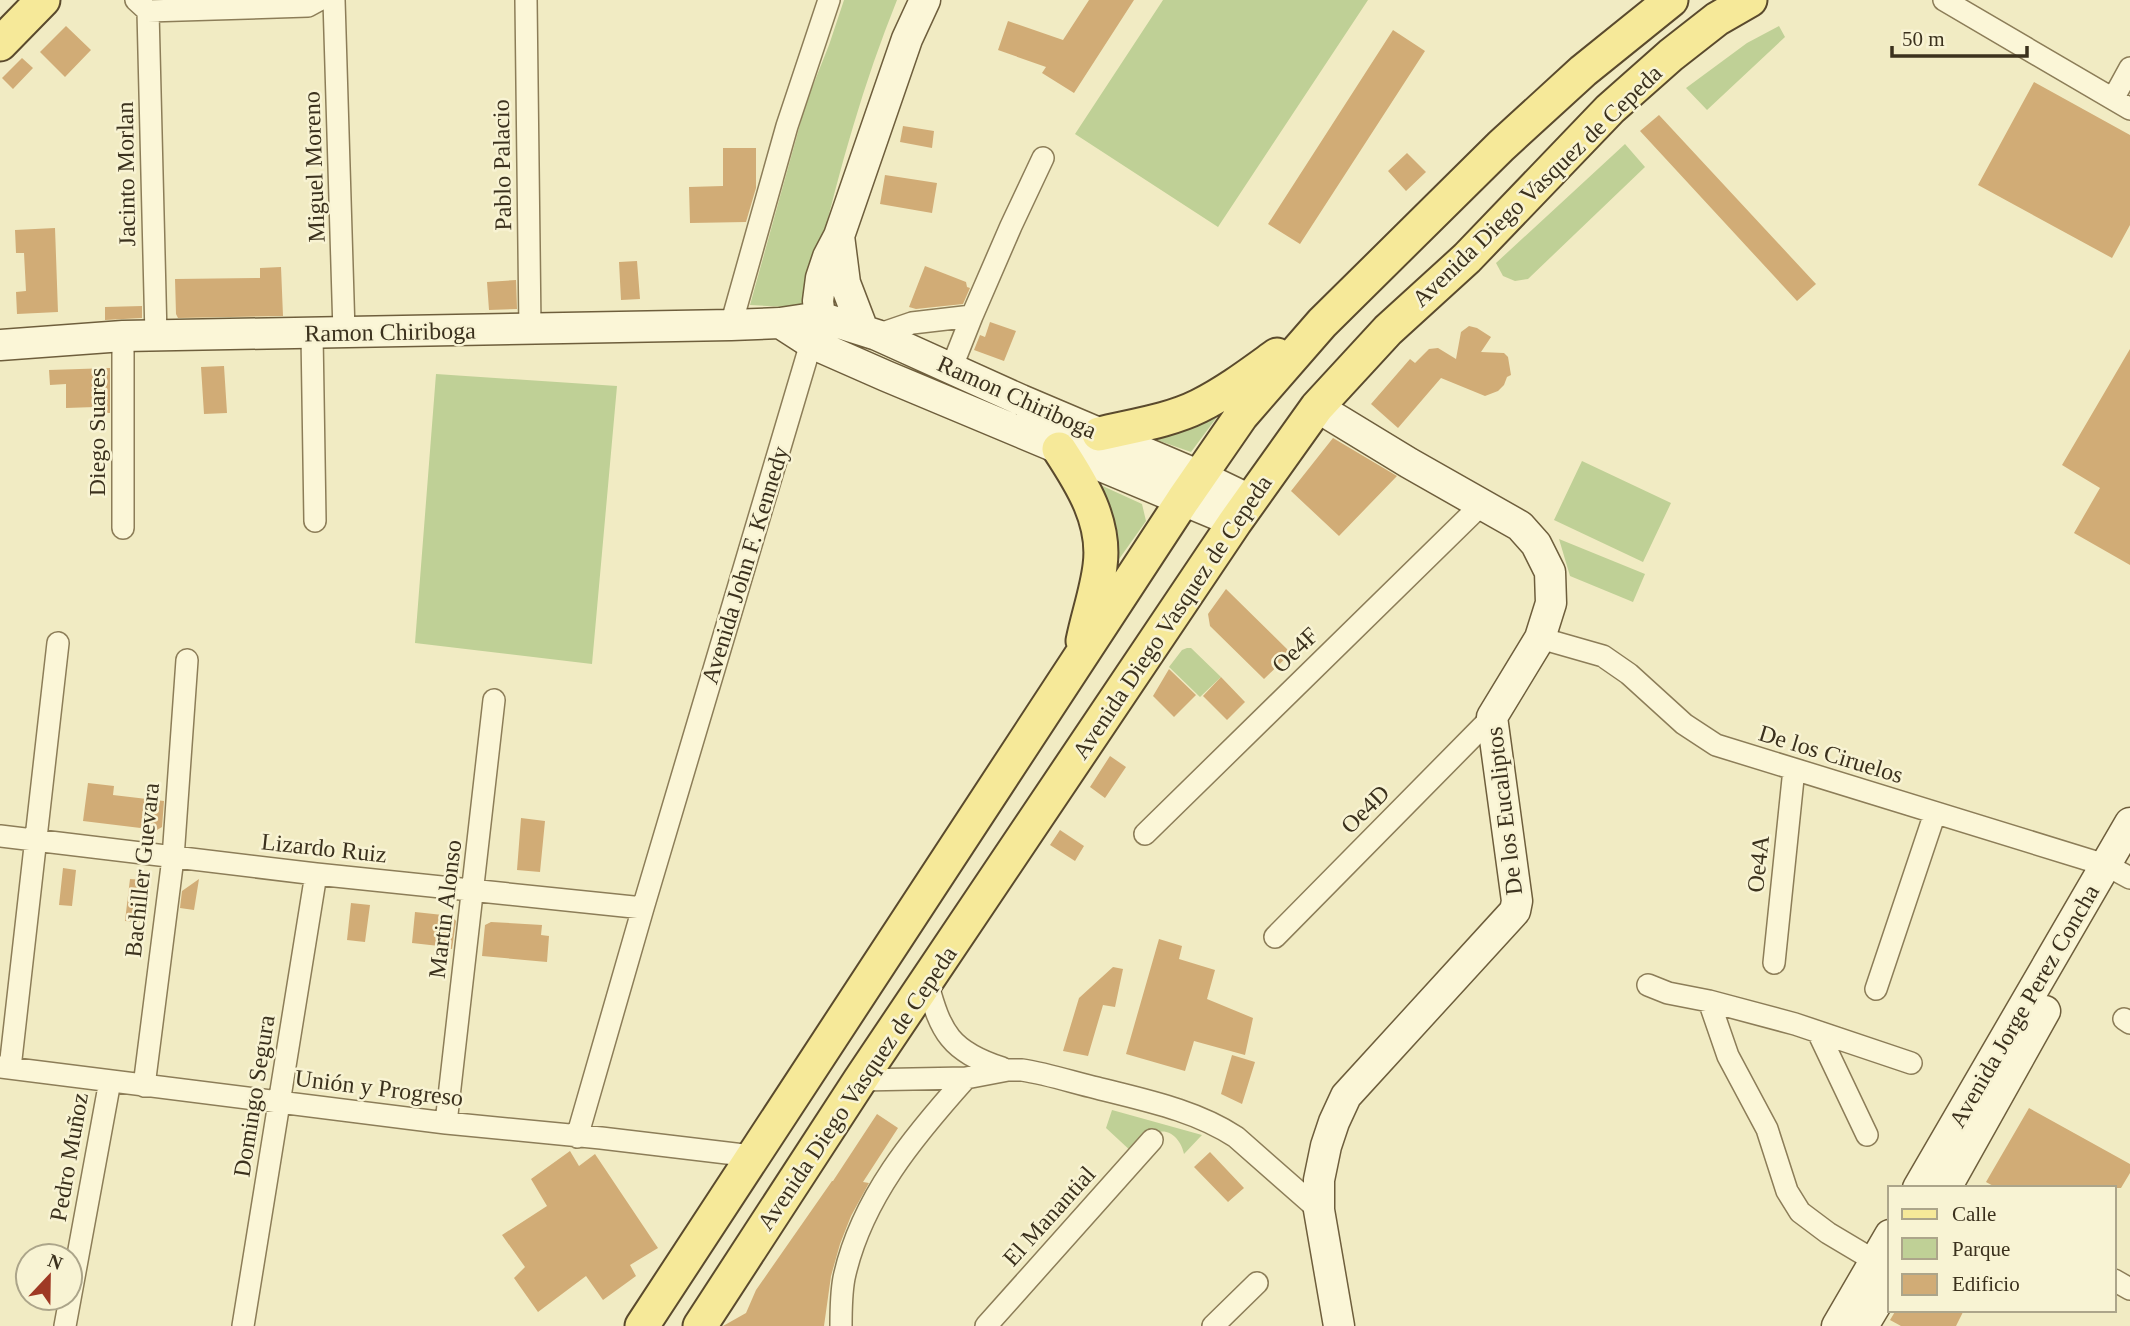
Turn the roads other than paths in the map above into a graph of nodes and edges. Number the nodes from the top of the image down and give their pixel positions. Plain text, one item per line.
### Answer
1 (43, 0) edge
2 (319, 0) edge
3 (334, 0) edge
4 (526, 0) edge
5 (829, 0) edge
6 (925, 0) edge
7 (1671, 0) edge
8 (1750, 0) edge
9 (1944, 0) edge
10 (142, 5) edge
11 (0, 44) edge
12 (2130, 68) edge
13 (2121, 104) edge
14 (1043, 158) dead end
15 (839, 236) junction
16 (972, 316) junction
17 (1322, 323) junction
18 (731, 325) junction
19 (530, 329) junction
20 (816, 330) junction
21 (344, 332) junction
22 (870, 332) junction
23 (312, 334) junction
24 (123, 336) junction
25 (156, 336) junction
26 (0, 345) edge
27 (951, 369) junction
28 (1317, 407) junction
29 (1100, 434) junction
30 (1059, 449) junction
31 (1192, 488) junction
32 (1481, 505) junction
33 (1242, 511) junction
34 (315, 522) dead end
35 (123, 528) dead end
36 (1540, 638) junction
37 (58, 643) dead end
38 (187, 660) dead end
39 (1078, 662) junction
40 (494, 701) dead end
41 (1492, 717) junction
42 (1794, 769) junction
43 (1935, 813) junction
44 (2130, 824) edge
45 (1145, 834) dead end
46 (0, 836) edge
47 (37, 841) junction
48 (173, 858) junction
49 (2122, 869) edge
50 (316, 874) junction
51 (473, 890) junction
52 (643, 908) junction
53 (1275, 937) dead end
54 (1774, 963) dead end
55 (927, 982) junction
56 (1648, 985) dead end
57 (1876, 989) dead end
58 (1709, 1001) junction
59 (1818, 1032) junction
60 (1911, 1063) dead end
61 (5, 1068) edge
62 (1008, 1070) junction
63 (966, 1077) junction
64 (860, 1080) junction
65 (110, 1081) junction
66 (144, 1086) junction
67 (280, 1102) junction
68 (446, 1123) junction
69 (1867, 1135) dead end
70 (577, 1137) junction
71 (1152, 1140) dead end
72 (752, 1157) junction
73 (1939, 1184) edge
74 (1319, 1210) junction
75 (1888, 1245) edge
76 (1883, 1271) edge
77 (1257, 1283) dead end
78 (65, 1326) edge
79 (243, 1326) edge
80 (642, 1326) edge
81 (701, 1326) edge
82 (841, 1326) edge
83 (986, 1326) edge
84 (1213, 1326) edge
85 (1339, 1326) edge
86 (1837, 1326) edge
87 (1863, 1326) edge

1 - 11 main road
2 - 10 street
3 - 21 street, Miguel Moreno
4 - 19 street, Pablo Palacio
5 - 18 street
6 - 15 street, Avenida John F. Kennedy
7 - 17 main road, Avenida Diego Vasquez de Cepeda
8 - 28 main road, Avenida Diego Vasquez de Cepeda
9 - 13 street
10 - 25 street, Jacinto Morlan
12 - 13 street
14 - 16 street
15 - 20 street, Avenida John F. Kennedy
15 - 22 street
16 - 22 street
16 - 27 street
17 - 29 main road
17 - 31 main road, Avenida Diego Vasquez de Cepeda
18 - 19 street, Ramon Chiriboga
18 - 20 street, Ramon Chiriboga
19 - 21 street, Ramon Chiriboga
20 - 22 street, Ramon Chiriboga
20 - 30 street, Ramon Chiriboga
20 - 52 street, Avenida John F. Kennedy
21 - 23 street, Ramon Chiriboga
22 - 27 street, Ramon Chiriboga
23 - 25 street, Ramon Chiriboga
23 - 34 street
24 - 25 street, Ramon Chiriboga
24 - 26 street, Ramon Chiriboga
24 - 35 street, Diego Suares
27 - 29 street, Ramon Chiriboga
28 - 32 street, De los Eucaliptos
28 - 33 main road, Avenida Diego Vasquez de Cepeda
29 - 31 street, Ramon Chiriboga
30 - 31 street, Ramon Chiriboga
30 - 39 main road
31 - 33 street, Ramon Chiriboga
31 - 39 main road, Avenida Diego Vasquez de Cepeda
32 - 36 street, De los Eucaliptos
32 - 45 street, Oe4F
33 - 55 main road, Avenida Diego Vasquez de Cepeda
36 - 41 street, De los Eucaliptos
36 - 42 street, De los Ciruelos
37 - 47 street
38 - 48 street, Bachiller Guevara
39 - 72 main road, Avenida Diego Vasquez de Cepeda
40 - 51 street, Martin Alonso
41 - 53 street, Oe4D
41 - 74 street, De los Eucaliptos
42 - 43 street, De los Ciruelos
42 - 54 street, Oe4A
43 - 49 street, De los Ciruelos
43 - 57 street
44 - 49 street, Avenida Jorge Perez Concha
46 - 47 street, Lizardo Ruiz
47 - 48 street, Lizardo Ruiz
47 - 61 street
48 - 50 street, Lizardo Ruiz
48 - 66 street, Bachiller Guevara
49 - 73 street, Avenida Jorge Perez Concha
50 - 51 street, Lizardo Ruiz
50 - 67 street, Domingo Segura
51 - 52 street, Lizardo Ruiz
51 - 68 street, Martin Alonso
52 - 70 street, Avenida John F. Kennedy
55 - 62 street
55 - 64 main road, Avenida Diego Vasquez de Cepeda
56 - 58 street
58 - 59 street
58 - 76 street
59 - 60 street
59 - 69 street
61 - 65 street, Unión y Progreso
62 - 63 street
62 - 74 street
63 - 64 street
63 - 82 street
64 - 81 main road, Avenida Diego Vasquez de Cepeda
65 - 66 street, Unión y Progreso
65 - 78 street, Pedro Muñoz
66 - 67 street, Unión y Progreso
67 - 68 street, Unión y Progreso
67 - 79 street, Domingo Segura
68 - 70 street, Unión y Progreso
70 - 72 street, Unión y Progreso
71 - 83 street, El Manantial
72 - 80 main road, Avenida Diego Vasquez de Cepeda
74 - 85 street, De los Eucaliptos
75 - 76 street
76 - 86 street
76 - 87 street
77 - 84 street

